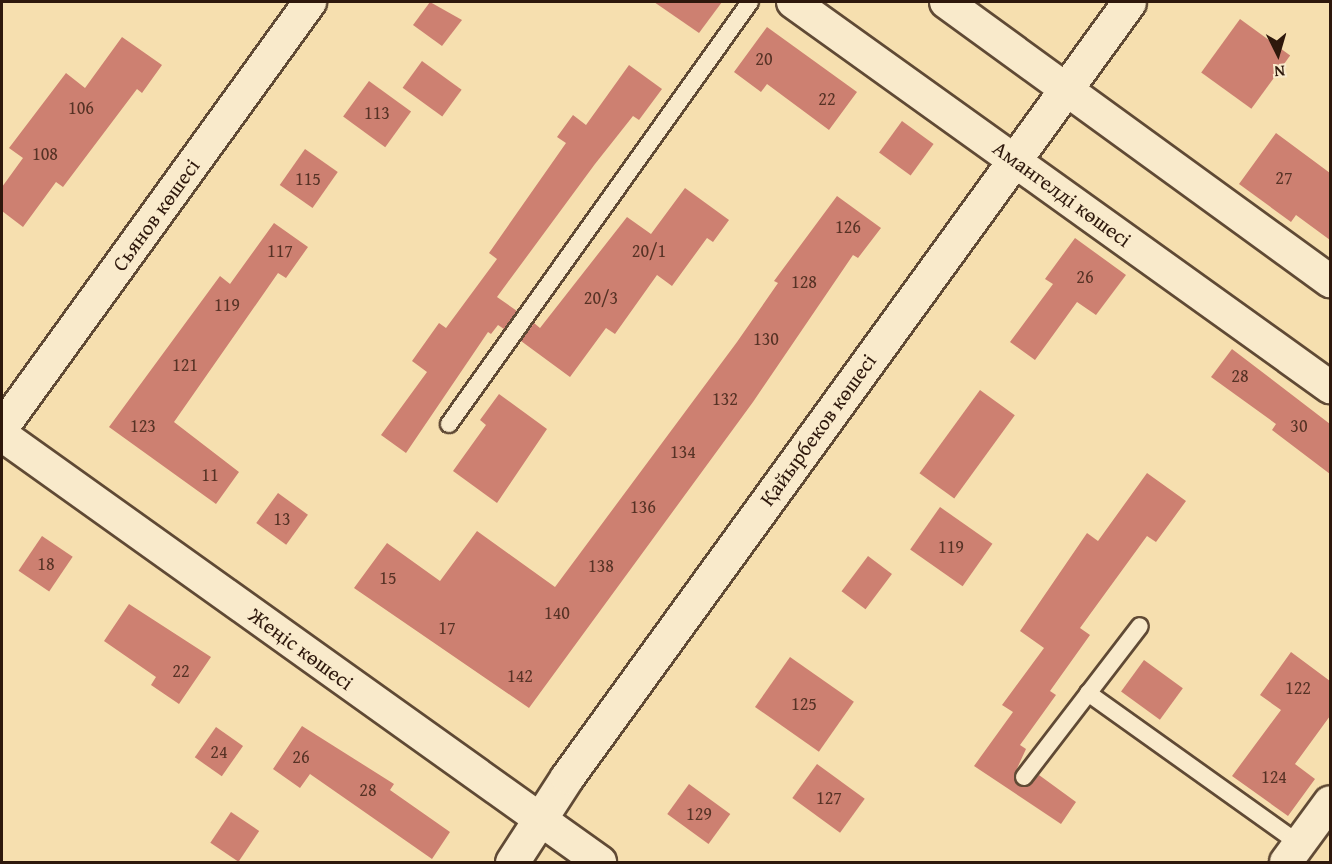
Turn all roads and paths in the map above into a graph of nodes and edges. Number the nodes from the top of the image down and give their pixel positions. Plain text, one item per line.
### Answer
1 (310, 2) edge
2 (750, 2) edge
3 (793, 2) edge
4 (946, 2) edge
5 (1129, 2) edge
6 (1066, 89) junction
7 (1014, 160) junction
8 (1330, 281) edge
9 (1330, 387) edge
10 (449, 424) dead end
11 (2, 428) edge
12 (2, 435) edge
13 (1140, 626) dead end
14 (1088, 693) junction
15 (1024, 777) dead end
16 (1330, 802) edge
17 (538, 818) junction
18 (1293, 853) edge
19 (512, 862) edge
20 (600, 862) edge

1 - 11 street, Сьянов көшесі
2 - 10 lane
3 - 7 street, Амангелді көшесі
4 - 6 street
5 - 6 main road, Қайырбеков көшесі
6 - 7 main road, Қайырбеков көшесі
6 - 8 street
7 - 9 street, Амангелді көшесі
7 - 17 main road, Қайырбеков көшесі
12 - 17 street, Жеңіс көшесі
13 - 14 lane
14 - 15 lane
14 - 18 lane
16 - 18 street
17 - 19 main road, Қайырбеков көшесі
17 - 20 street, Жеңіс көшесі

